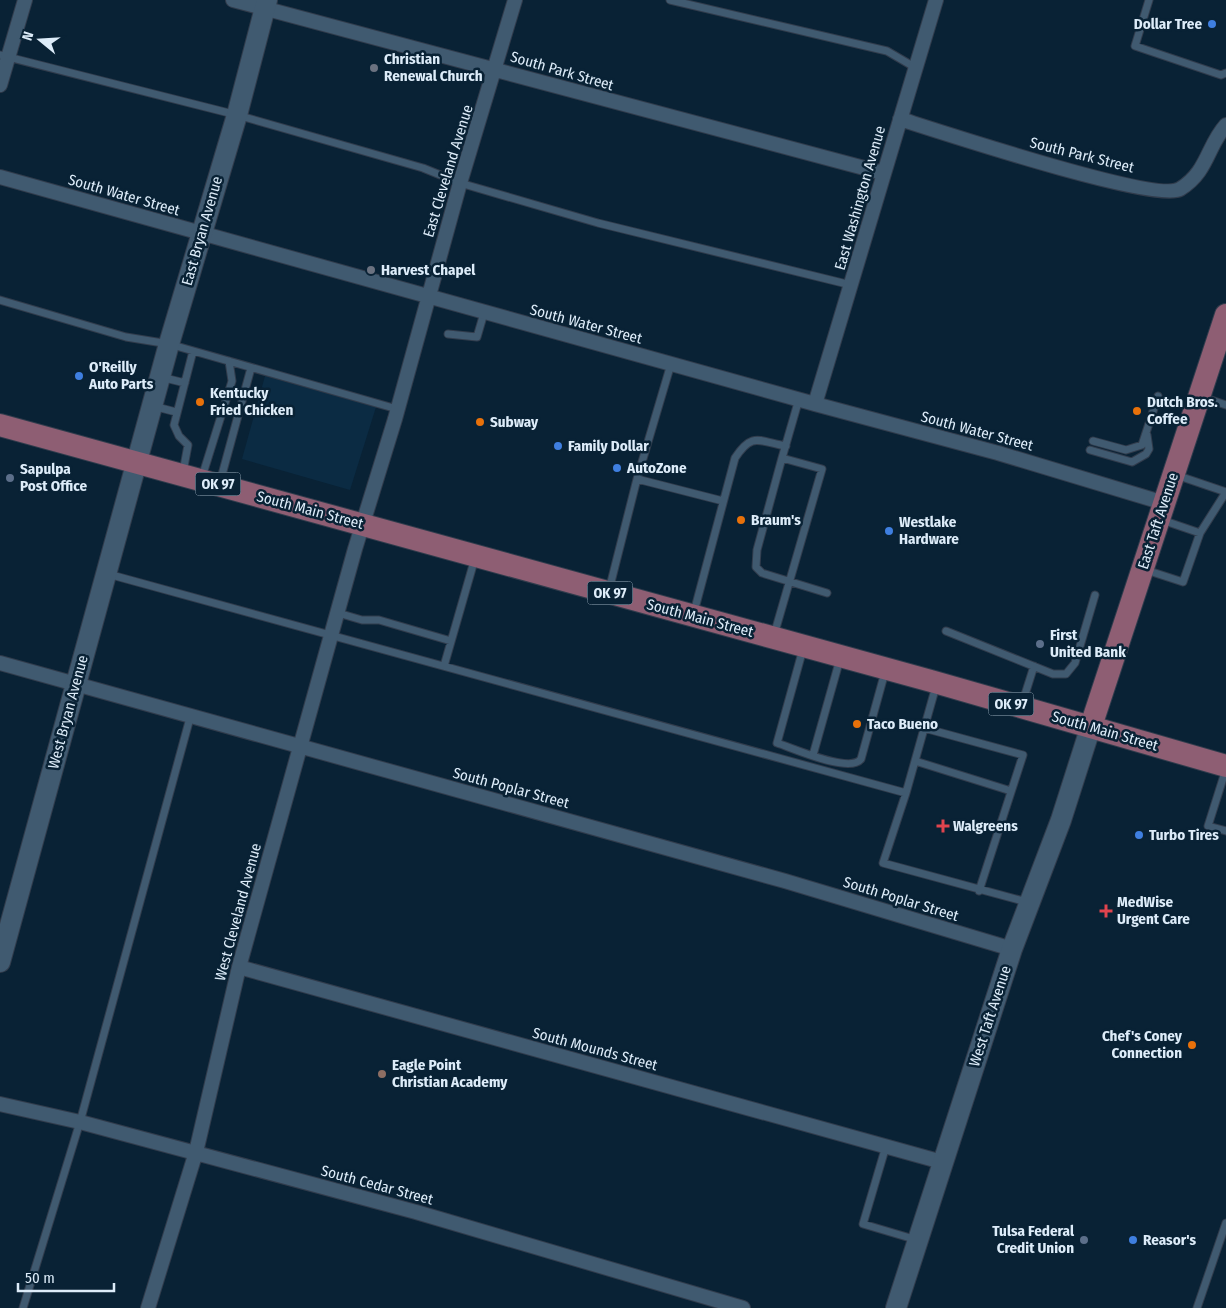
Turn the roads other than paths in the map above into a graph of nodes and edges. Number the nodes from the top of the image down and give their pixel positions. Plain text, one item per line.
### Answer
1 (25, 0) edge
2 (233, 0) edge
3 (515, 0) edge
4 (670, 0) edge
5 (936, 0) edge
6 (1149, 0) edge
7 (266, 5) edge
8 (4, 57) edge
9 (916, 68) junction
10 (496, 69) junction
11 (1226, 73) edge
12 (0, 85) edge
13 (236, 115) junction
14 (900, 119) junction
15 (1226, 125) edge
16 (883, 173) junction
17 (0, 177) edge
18 (460, 184) junction
19 (200, 233) junction
20 (852, 285) junction
21 (428, 297) junction
22 (0, 300) edge
23 (484, 313) junction
24 (1226, 315) edge
25 (448, 334) dead end
26 (169, 344) junction
27 (194, 351) junction
28 (229, 361) junction
29 (671, 364) junction
30 (251, 368) junction
31 (160, 377) junction
32 (185, 383) junction
33 (1158, 396) dead end
34 (1199, 396) junction
35 (799, 400) junction
36 (815, 404) junction
37 (1226, 405) edge
38 (152, 406) junction
39 (397, 409) junction
40 (176, 412) junction
41 (0, 425) edge
42 (1146, 432) junction
43 (1093, 441) dead end
44 (786, 446) junction
45 (1090, 450) dead end
46 (782, 458) junction
47 (137, 462) junction
48 (1174, 474) junction
49 (637, 479) junction
50 (201, 480) junction
51 (723, 501) junction
52 (1162, 511) junction
53 (363, 524) junction
54 (1200, 533) junction
55 (476, 556) junction
56 (1143, 569) junction
57 (106, 574) junction
58 (789, 582) junction
59 (608, 592) junction
60 (827, 593) dead end
61 (1095, 595) dead end
62 (338, 613) junction
63 (693, 616) junction
64 (946, 631) dead end
65 (332, 634) junction
66 (773, 638) junction
67 (452, 641) junction
68 (804, 647) junction
69 (841, 657) junction
70 (0, 663) edge
71 (444, 666) junction
72 (1034, 666) junction
73 (886, 669) junction
74 (936, 683) junction
75 (76, 684) junction
76 (1022, 707) junction
77 (190, 718) junction
78 (1091, 726) junction
79 (924, 728) junction
80 (301, 746) junction
81 (813, 755) junction
82 (915, 761) junction
83 (1226, 768) edge
84 (1011, 791) junction
85 (906, 793) junction
86 (1226, 831) edge
87 (979, 891) junction
88 (1028, 907) junction
89 (1012, 949) junction
90 (0, 962) edge
91 (239, 967) junction
92 (0, 1104) edge
93 (80, 1122) junction
94 (886, 1146) junction
95 (196, 1152) junction
96 (942, 1162) junction
97 (1226, 1223) edge
98 (917, 1240) junction
99 (23, 1308) edge
100 (148, 1308) edge
101 (742, 1308) edge
102 (896, 1308) edge
103 (1197, 1308) edge

1 - 8 street
2 - 7 street, South Park Street
3 - 10 street, East Cleveland Avenue
4 - 9 lane
5 - 9 street, East Washington Avenue
6 - 11 lane
7 - 10 street, South Park Street
7 - 13 street, East Bryan Avenue
8 - 12 street
8 - 13 lane
9 - 14 street, East Washington Avenue
10 - 16 street, South Park Street
10 - 18 street, East Cleveland Avenue
13 - 18 lane
13 - 19 street, East Bryan Avenue
14 - 15 street, South Park Street
14 - 16 street, East Washington Avenue
16 - 20 street, East Washington Avenue
17 - 19 street, South Water Street
18 - 20 lane
18 - 21 street, East Cleveland Avenue
19 - 21 street, South Water Street
19 - 26 street, East Bryan Avenue
20 - 36 street, East Washington Avenue
21 - 23 street, South Water Street
21 - 39 street, East Cleveland Avenue
22 - 26 lane
23 - 25 lane
23 - 29 street, South Water Street
24 - 34 main road, East Taft Avenue
26 - 27 lane
26 - 31 street, East Bryan Avenue
27 - 28 lane
27 - 32 lane
28 - 30 lane
28 - 50 lane
29 - 35 street, South Water Street
29 - 49 lane
30 - 39 lane
30 - 50 lane
31 - 32 lane
31 - 38 street, East Bryan Avenue
32 - 40 lane
33 - 42 lane
34 - 37 lane
34 - 48 main road, East Taft Avenue
35 - 36 street, South Water Street
35 - 44 lane
36 - 52 street, South Water Street
38 - 40 lane
38 - 47 street, East Bryan Avenue
39 - 53 street, East Cleveland Avenue
40 - 50 lane
41 - 47 main road, South Main Street / OK 97
42 - 43 lane
42 - 45 lane
44 - 46 lane
44 - 51 lane
46 - 58 lane
46 - 58 lane
47 - 50 main road, South Main Street / OK 97
47 - 57 street, West Bryan Avenue
48 - 52 main road, East Taft Avenue
48 - 54 lane
49 - 51 lane
49 - 59 lane
50 - 53 main road, South Main Street / OK 97
51 - 63 lane
52 - 54 lane
52 - 56 main road, East Taft Avenue
53 - 55 main road, South Main Street / OK 97
53 - 62 street, West Cleveland Avenue
54 - 56 lane
55 - 59 main road, South Main Street / OK 97
55 - 67 lane
56 - 78 main road, East Taft Avenue
57 - 65 lane
57 - 75 street, West Bryan Avenue
58 - 60 lane
58 - 66 lane
59 - 63 main road, South Main Street / OK 97
61 - 72 lane
62 - 65 street, West Cleveland Avenue
62 - 67 lane
63 - 66 main road, South Main Street / OK 97
64 - 72 lane
65 - 71 lane
65 - 80 street, West Cleveland Avenue
66 - 68 main road, South Main Street / OK 97
67 - 71 lane
68 - 69 main road, South Main Street / OK 97
68 - 81 lane
69 - 73 main road, South Main Street / OK 97
69 - 81 lane
70 - 75 street, South Poplar Street
71 - 85 lane
72 - 76 lane
73 - 74 main road, South Main Street / OK 97
73 - 81 lane
74 - 76 main road, South Main Street / OK 97
74 - 79 lane
75 - 77 street, South Poplar Street
75 - 90 street, West Bryan Avenue
76 - 78 main road, South Main Street / OK 97
77 - 80 street, South Poplar Street
77 - 93 lane
78 - 83 main road, South Main Street
78 - 88 street, West Taft Avenue
79 - 82 lane
79 - 84 lane
80 - 89 street, South Poplar Street
80 - 91 street, West Cleveland Avenue
82 - 84 lane
82 - 85 lane
83 - 86 lane
84 - 87 lane
85 - 87 lane
87 - 88 lane
88 - 89 street, West Taft Avenue
89 - 96 street, West Taft Avenue
91 - 94 street, South Mounds Street
91 - 95 street, West Cleveland Avenue
92 - 93 street, South Cedar Street
93 - 95 street, South Cedar Street
93 - 99 lane
94 - 96 street, South Mounds Street
94 - 98 lane
95 - 100 street, West Cleveland Avenue
95 - 101 street, South Cedar Street
96 - 98 street, West Taft Avenue
97 - 103 lane
98 - 102 street, West Taft Avenue

